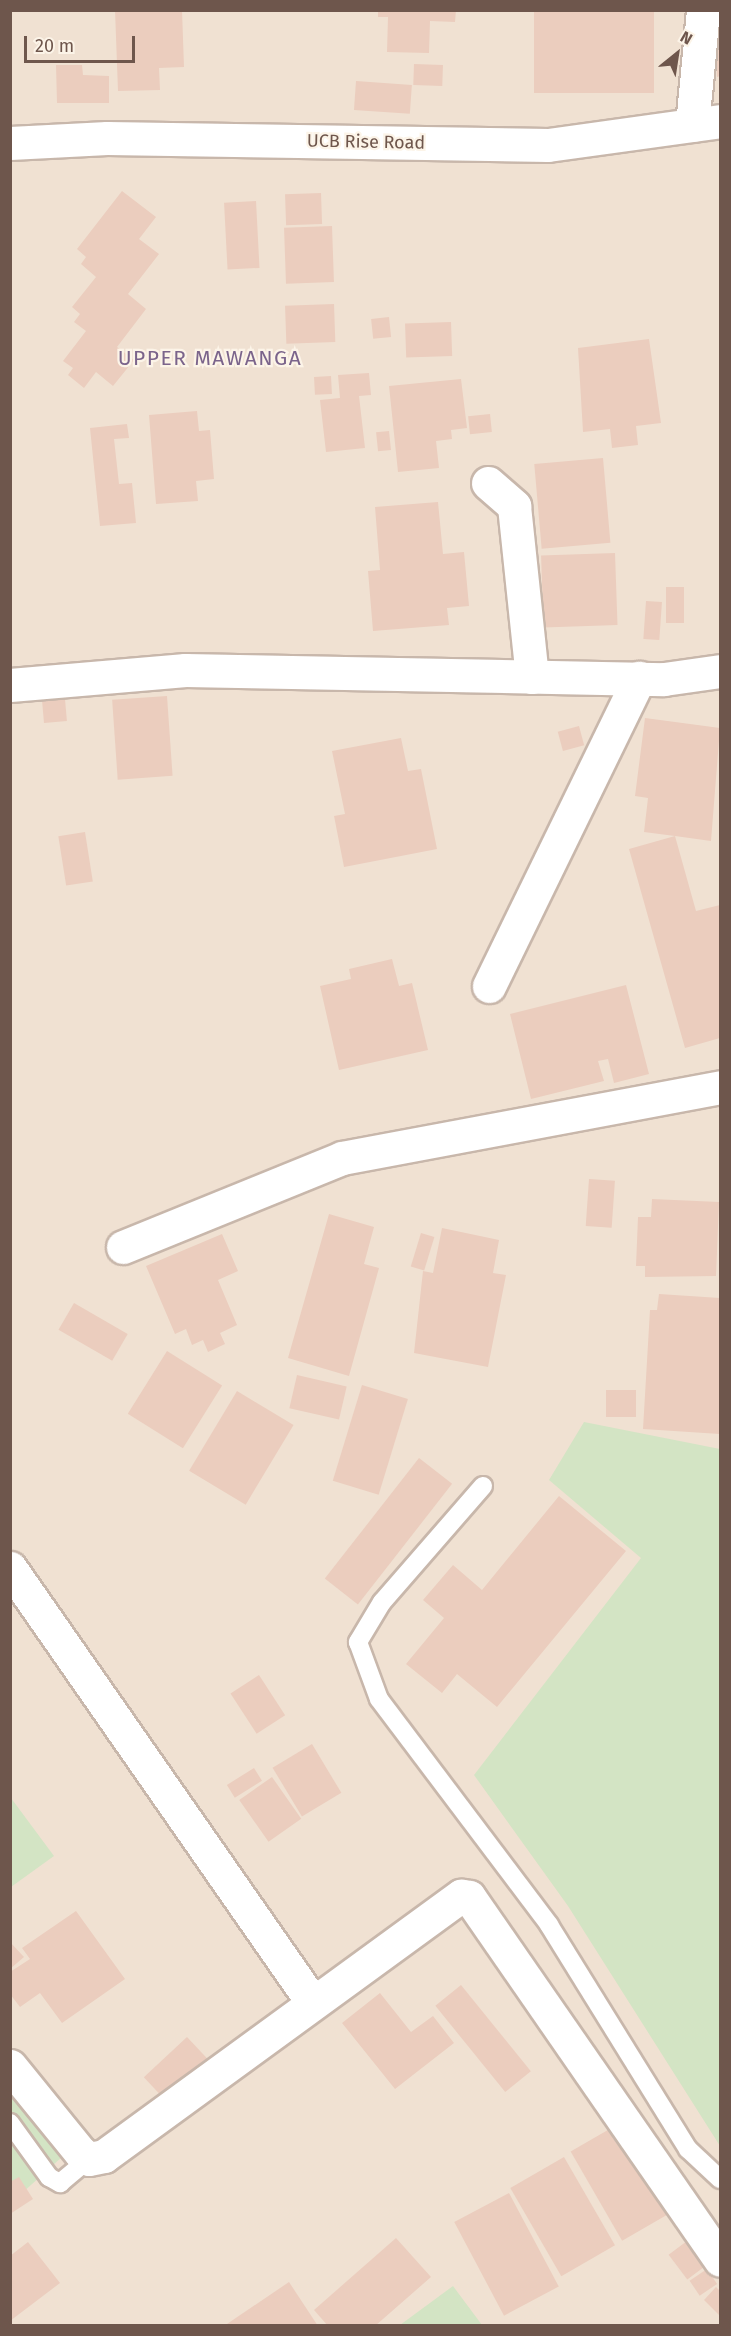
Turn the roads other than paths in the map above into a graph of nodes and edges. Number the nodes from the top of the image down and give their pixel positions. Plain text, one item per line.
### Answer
1 (703, 10) edge
2 (706, 123) edge
3 (10, 143) edge
4 (488, 483) dead end
5 (720, 671) edge
6 (532, 677) junction
7 (639, 678) junction
8 (10, 685) edge
9 (489, 986) dead end
10 (720, 1088) edge
11 (123, 1247) dead end
12 (483, 1486) dead end
13 (10, 1568) edge
14 (313, 2003) junction
15 (10, 2066) edge
16 (10, 2122) edge
17 (89, 2159) junction
18 (720, 2180) edge
19 (720, 2260) edge

1 - 2 street
2 - 3 street, UCB Rise Road
4 - 6 street
5 - 7 street
6 - 7 street
6 - 8 street
7 - 9 street
10 - 11 street
12 - 18 lane
13 - 14 street
14 - 17 street
14 - 19 street
15 - 17 street
16 - 17 lane

